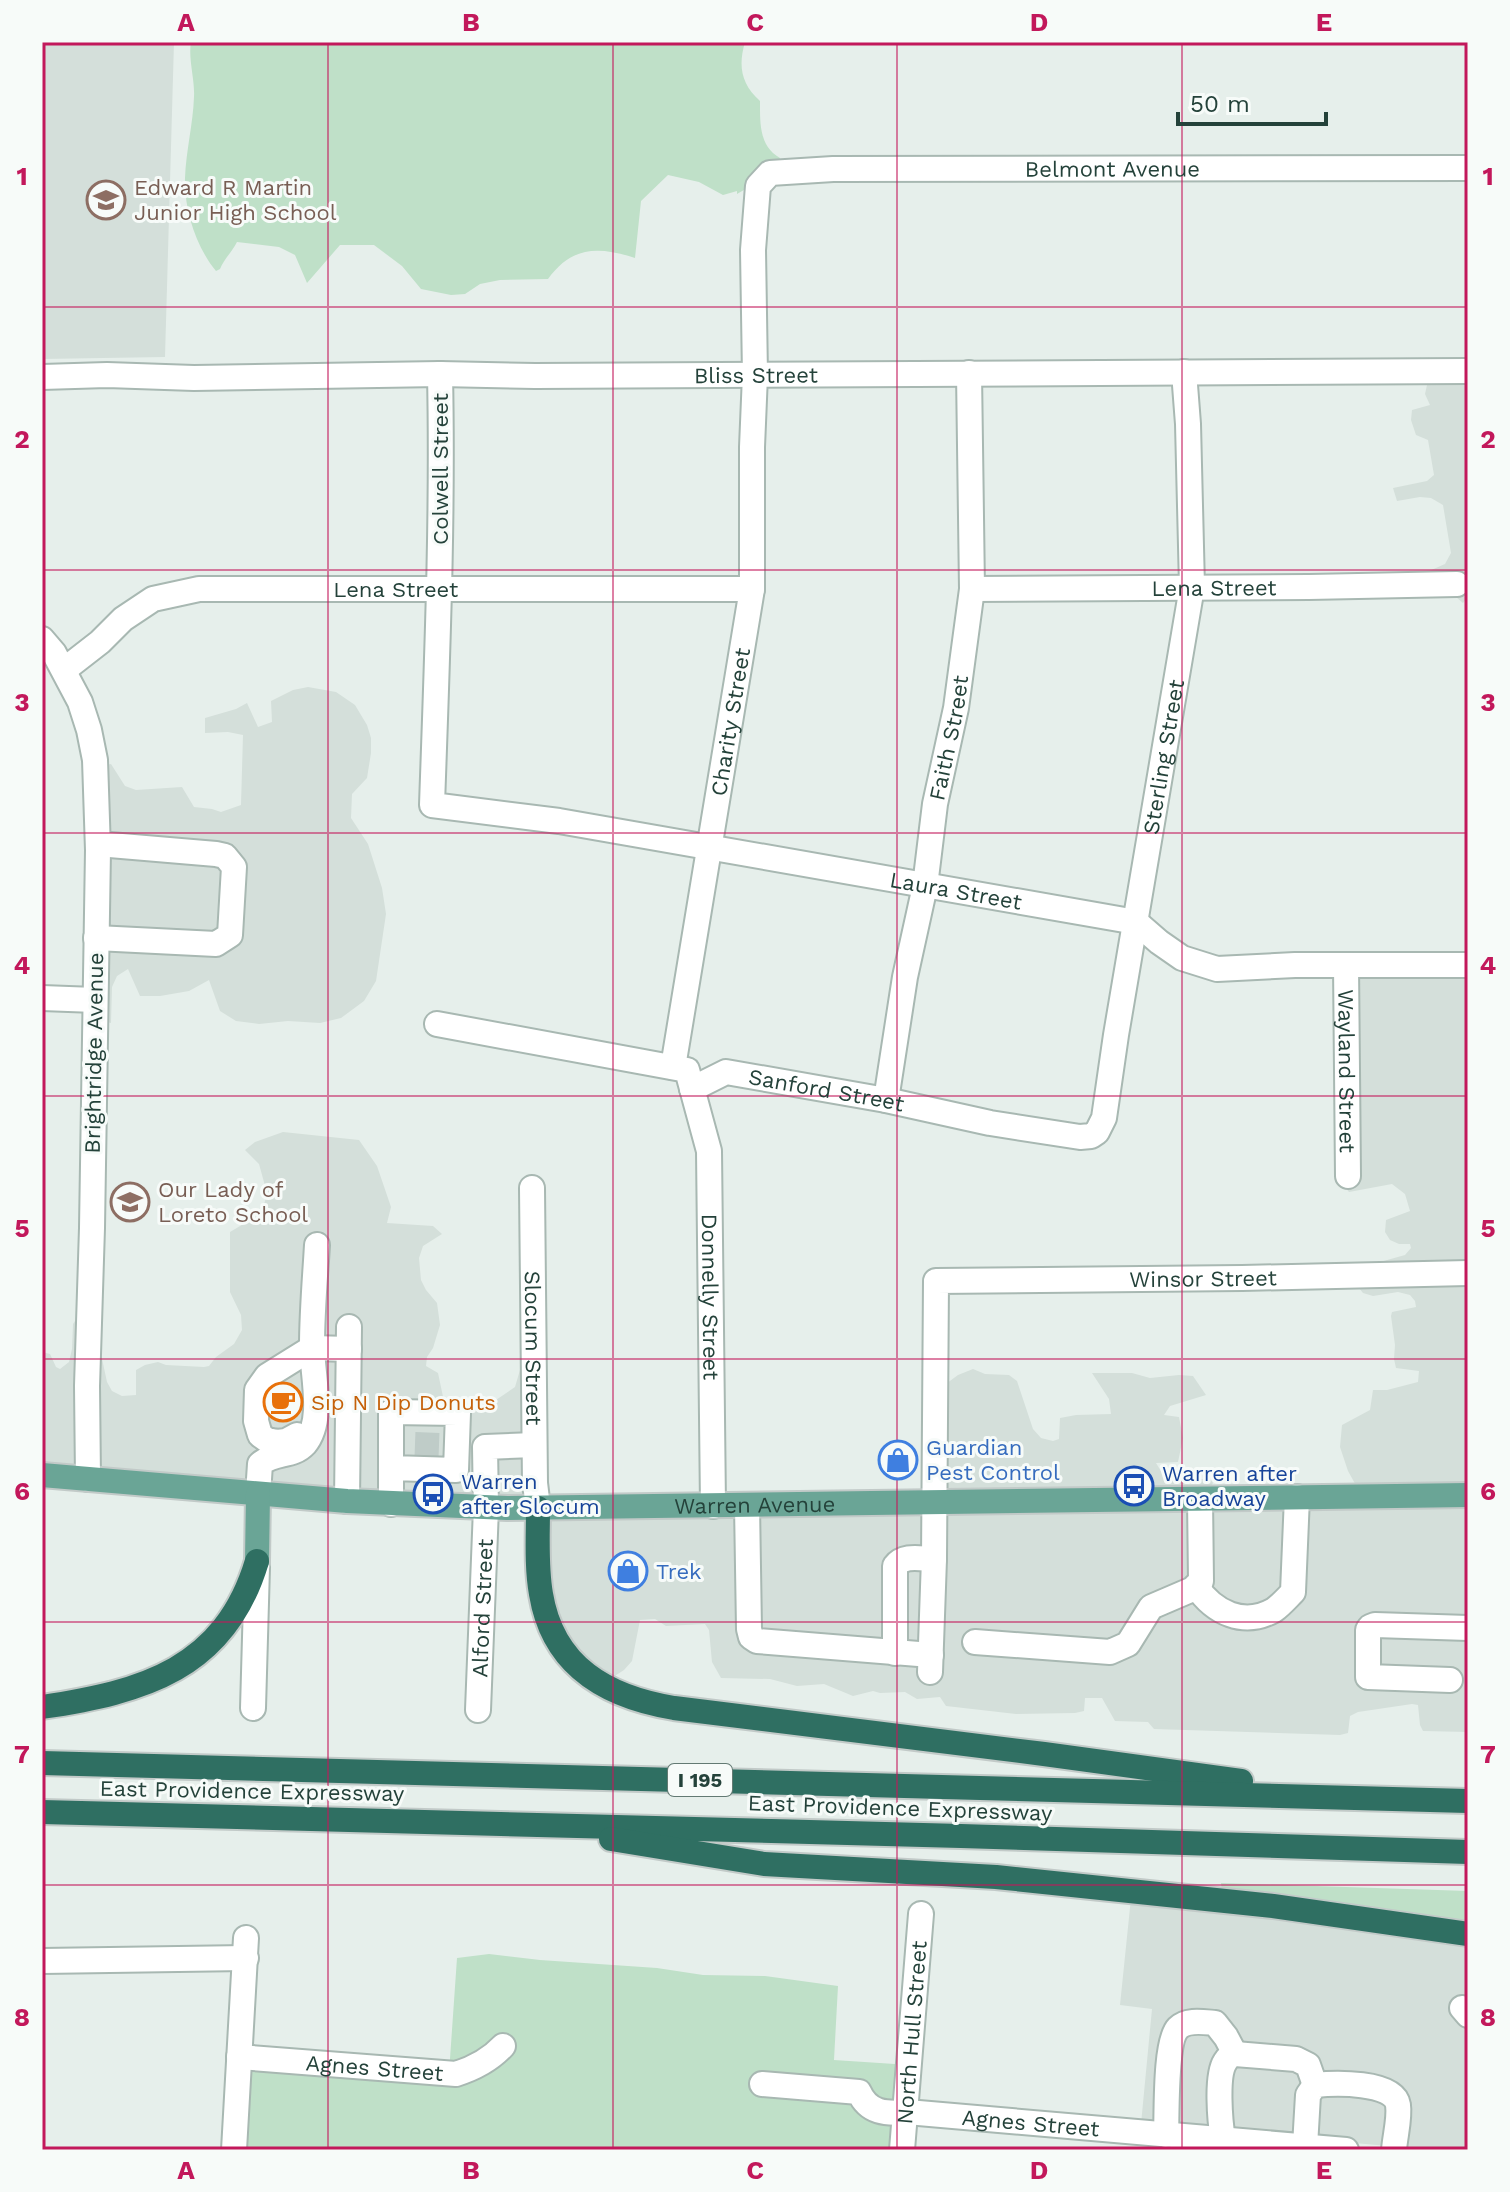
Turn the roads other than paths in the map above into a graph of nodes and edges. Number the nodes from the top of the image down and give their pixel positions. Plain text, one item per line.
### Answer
1 (1468, 168) edge
2 (763, 182) joint
3 (1468, 371) edge
4 (1184, 372) junction
5 (969, 373) junction
6 (440, 374) junction
7 (755, 375) junction
8 (42, 377) edge
9 (1457, 584) dead end
10 (1192, 587) junction
11 (752, 589) junction
12 (972, 589) junction
13 (440, 590) junction
14 (42, 639) edge
15 (64, 670) junction
16 (432, 805) joint
17 (98, 844) junction
18 (709, 847) junction
19 (925, 886) junction
20 (1136, 922) junction
21 (96, 938) junction
22 (1346, 965) junction
23 (1468, 965) edge
24 (42, 998) edge
25 (95, 1000) junction
26 (437, 1024) dead end
27 (673, 1067) junction
28 (692, 1089) junction
29 (886, 1100) junction
30 (1091, 1136) joint
31 (1348, 1176) dead end
32 (532, 1188) dead end
33 (317, 1245) dead end
34 (1468, 1273) edge
35 (312, 1355) junction
36 (449, 1445) junction
37 (534, 1445) junction
38 (485, 1447) junction
39 (391, 1468) junction
40 (42, 1475) edge
41 (88, 1479) junction
42 (258, 1494) junction
43 (1468, 1495) edge
44 (1297, 1497) junction
45 (1200, 1499) junction
46 (347, 1501) junction
47 (933, 1503) junction
48 (391, 1504) junction
49 (747, 1505) junction
50 (713, 1506) junction
51 (486, 1508) junction
52 (538, 1508) junction
53 (934, 1559) junction
54 (257, 1561) junction
55 (1196, 1586) junction
56 (1468, 1628) edge
57 (975, 1642) dead end
58 (895, 1653) junction
59 (1450, 1680) dead end
60 (42, 1707) edge
61 (253, 1708) dead end
62 (478, 1710) dead end
63 (42, 1763) edge
64 (1358, 1798) junction
65 (1468, 1801) edge
66 (42, 1812) edge
67 (514, 1824) junction
68 (1468, 1852) edge
69 (921, 1914) dead end
70 (1468, 1934) edge
71 (42, 1961) edge
72 (503, 2046) dead end
73 (1235, 2054) junction
74 (239, 2057) junction
75 (762, 2084) dead end
76 (1315, 2085) junction
77 (907, 2112) junction
78 (1166, 2135) junction
79 (1223, 2139) junction
80 (1305, 2146) junction
81 (234, 2150) edge
82 (902, 2150) edge
83 (1346, 2150) edge
84 (1394, 2150) edge

1 - 2 street, Belmont Avenue
2 - 7 street, Charity Street
3 - 4 street, Bliss Street
4 - 5 street, Bliss Street
4 - 10 street, Sterling Street
5 - 7 street, Bliss Street
5 - 12 street, Faith Street
6 - 7 street, Bliss Street
6 - 8 street, Bliss Street
6 - 13 street, Colwell Street
7 - 11 street, Charity Street
9 - 10 street, Lena Street
10 - 12 street, Lena Street
10 - 20 street, Sterling Street
11 - 13 street, Lena Street
11 - 18 street, Charity Street
12 - 19 street, Faith Street
13 - 15 street, Lena Street
13 - 16 street, Colwell Street
14 - 15 street, Brightridge Avenue
15 - 17 street, Brightridge Avenue
16 - 18 street, Laura Street
17 - 21 street, Brightridge Avenue
17 - 21 street
18 - 19 street, Laura Street
18 - 27 street, Charity Street
19 - 20 street, Laura Street
19 - 29 street, Faith Street
20 - 22 street, Laura Street
20 - 30 street, Sterling Street
21 - 25 street, Brightridge Avenue
22 - 23 street, Laura Street
22 - 31 street, Wayland Street
24 - 25 street
25 - 41 street, Brightridge Avenue
26 - 27 street
27 - 28 street
28 - 29 street, Sanford Street
28 - 50 street, Donnelly Street
29 - 30 street, Sanford Street
32 - 37 street, Slocum Street
33 - 35 street
34 - 47 street, Winsor Street
35 - 42 street
35 - 46 street
36 - 38 street
36 - 39 street
36 - 39 street
37 - 38 street
37 - 52 street, Slocum Street
38 - 51 street, Alford Street
39 - 48 street
40 - 41 main road, Warren Avenue
41 - 42 main road, Warren Avenue
42 - 46 main road, Warren Avenue
42 - 54 main road
43 - 44 main road, Warren Avenue
44 - 45 main road, Warren Avenue
44 - 55 street
45 - 47 main road, Warren Avenue
45 - 55 street
46 - 48 main road, Warren Avenue
47 - 49 main road, Warren Avenue
47 - 53 street
48 - 51 main road, Warren Avenue
49 - 50 main road, Warren Avenue
49 - 58 street
50 - 52 main road, Warren Avenue
51 - 52 main road, Warren Avenue
51 - 62 street, Alford Street
52 - 64 highway
53 - 58 street
53 - 58 street
54 - 60 highway
54 - 61 street
55 - 57 street
56 - 59 street
63 - 64 highway, East Providence Expressway / I 195
64 - 65 highway, East Providence Expressway / I 195
66 - 67 highway, East Providence Expressway / I 195
67 - 68 highway, East Providence Expressway / I 195
67 - 70 highway
69 - 77 street, North Hull Street
71 - 74 street
72 - 74 street, Agnes Street
73 - 76 street
73 - 78 street
73 - 79 street
74 - 81 street
75 - 77 street, Agnes Street
76 - 80 street
76 - 84 street
77 - 78 street, Agnes Street
77 - 82 street, North Hull Street
78 - 79 street, Agnes Street
79 - 80 street, Agnes Street
80 - 83 street, Agnes Street

